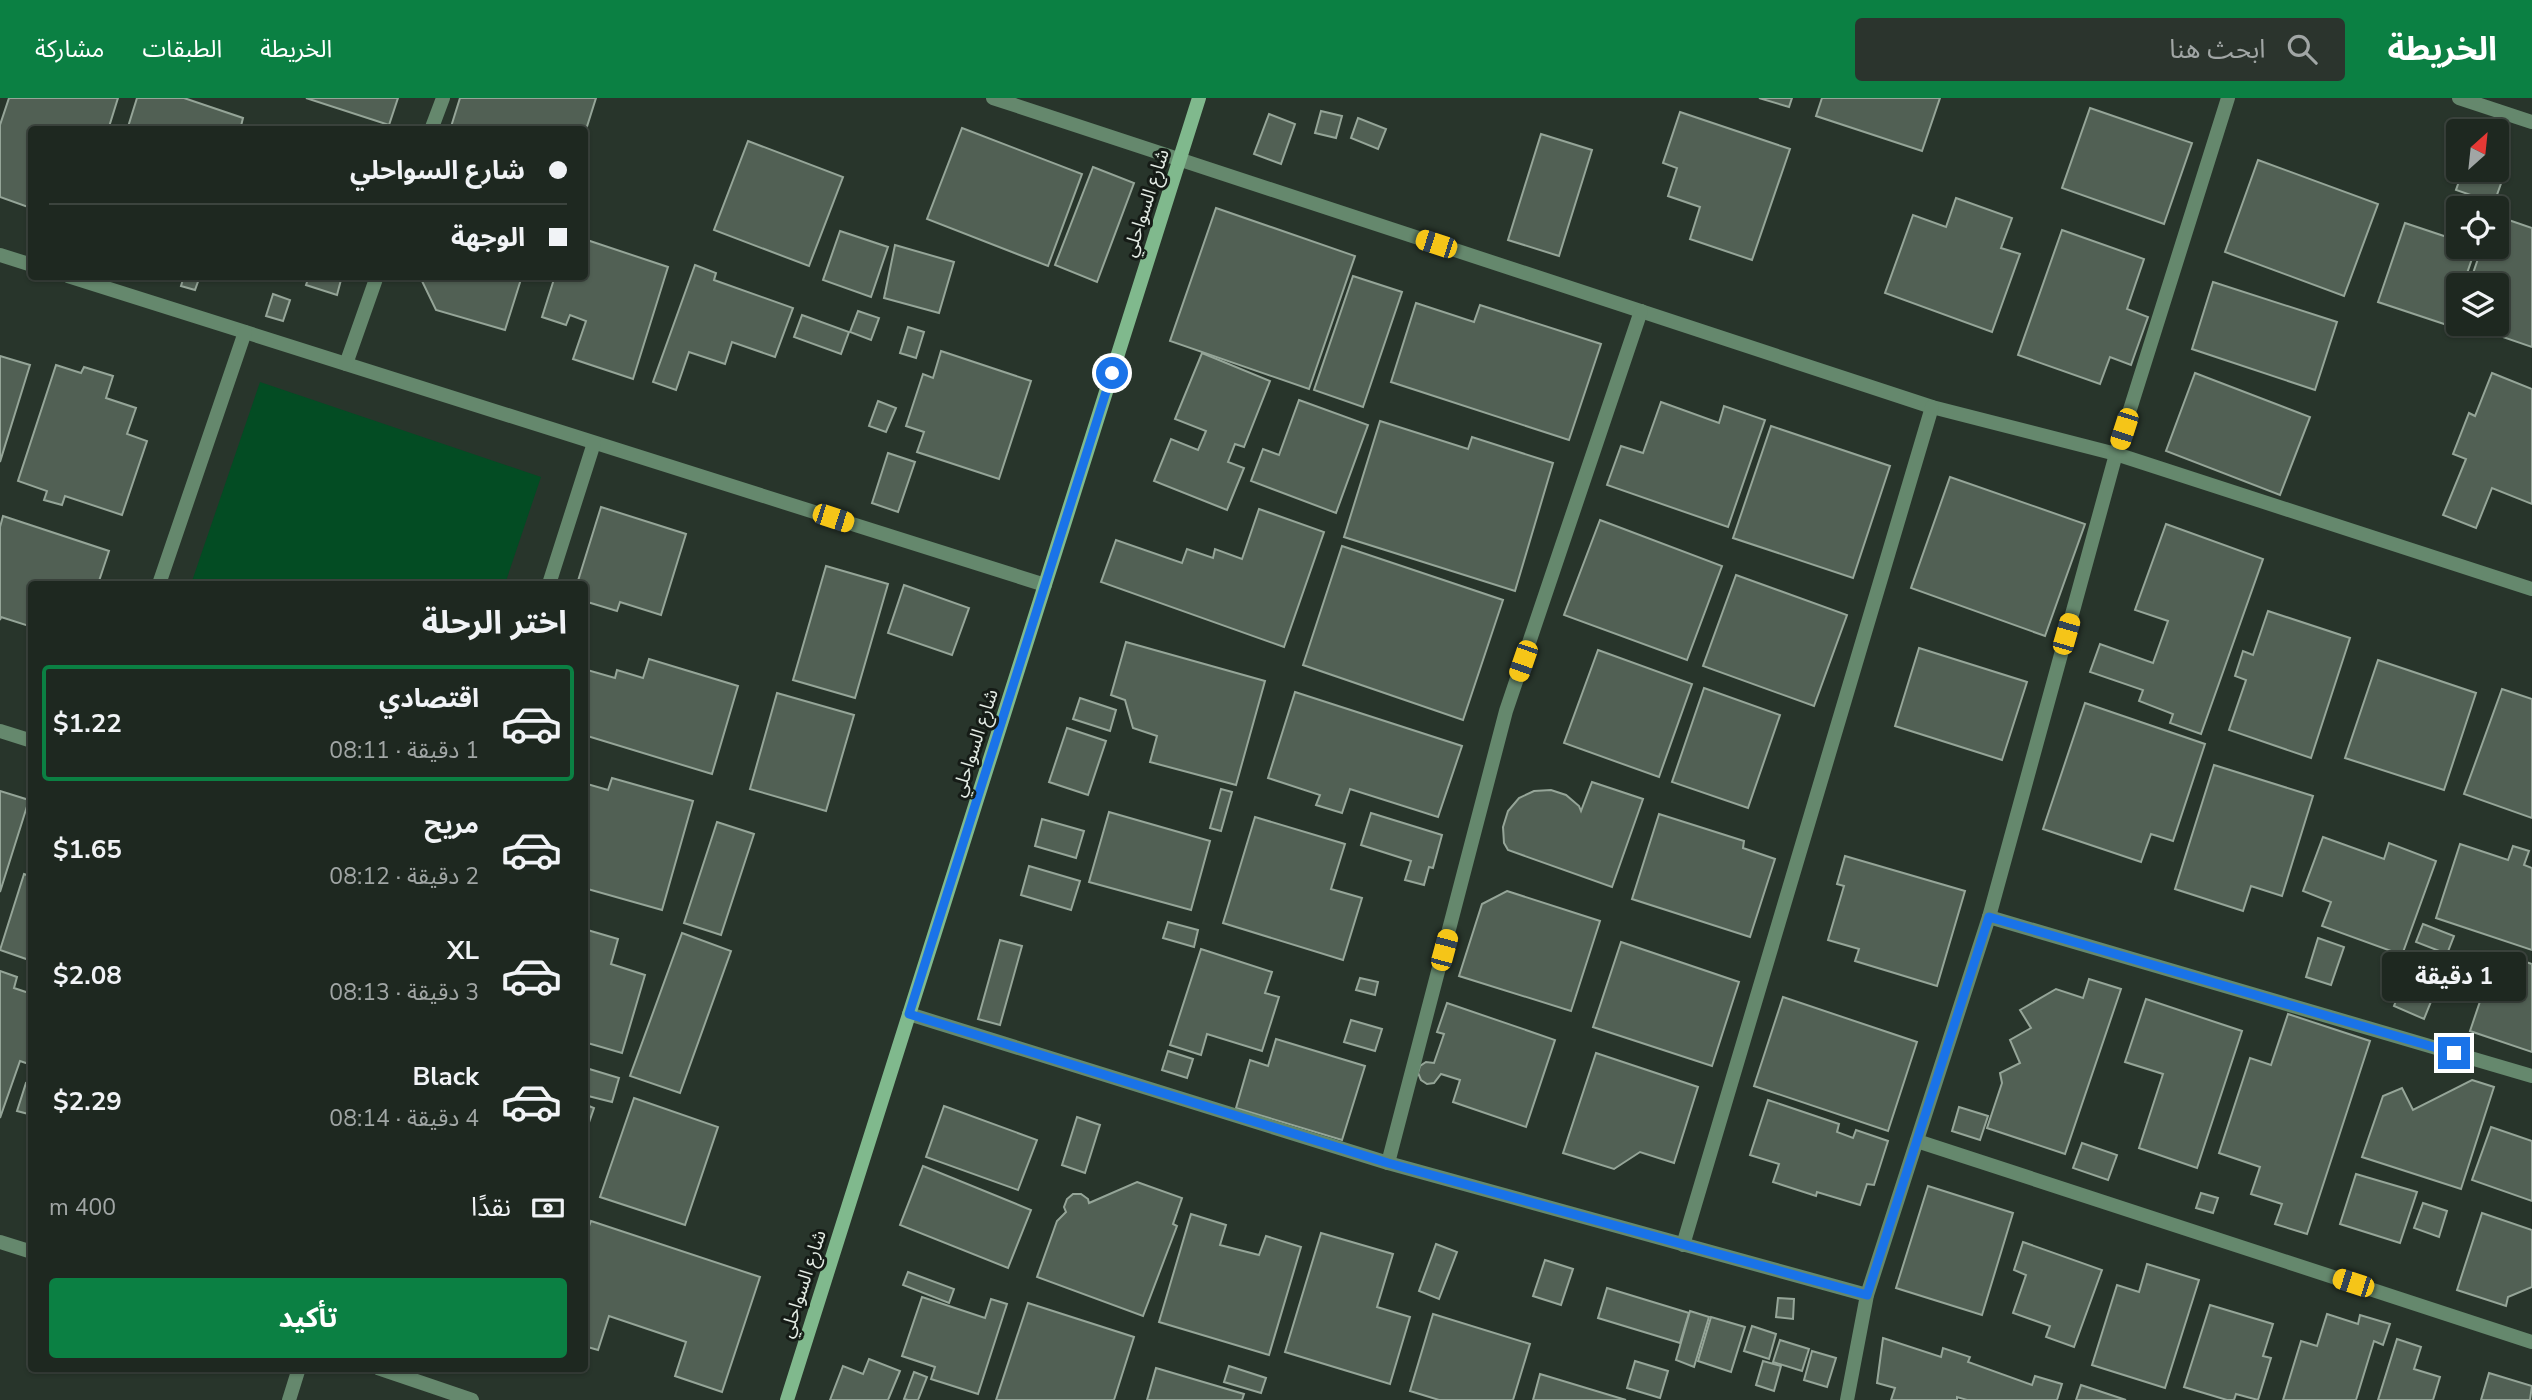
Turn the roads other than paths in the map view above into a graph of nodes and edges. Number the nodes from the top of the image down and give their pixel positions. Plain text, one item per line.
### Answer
1 (443, 98) edge
2 (993, 98) edge
3 (1199, 98) edge
4 (2228, 98) edge
5 (2459, 98) edge
6 (2532, 122) edge
7 (432, 126) edge
8 (1180, 160) junction
9 (0, 255) edge
10 (28, 264) edge
11 (81, 280) edge
12 (376, 280) edge
13 (1641, 311) junction
14 (245, 332) junction
15 (345, 364) junction
16 (1932, 407) junction
17 (594, 443) junction
18 (2116, 454) junction
19 (160, 581) edge
20 (550, 581) edge
21 (1045, 585) junction
22 (2532, 589) edge
23 (0, 731) edge
24 (28, 740) edge
25 (1989, 917) junction
26 (909, 1014) junction
27 (2532, 1076) edge
28 (1917, 1141) junction
29 (1388, 1163) junction
30 (0, 1242) edge
31 (1684, 1245) junction
32 (28, 1251) edge
33 (1867, 1295) junction
34 (2532, 1342) edge
35 (298, 1372) edge
36 (390, 1372) edge
37 (289, 1400) edge
38 (472, 1400) edge
39 (787, 1400) edge
40 (1847, 1400) edge

1 - 7 street
2 - 8 street
3 - 8 street, شارع السواحلي
4 - 18 street
5 - 6 street
8 - 13 street
8 - 21 street, شارع السواحلي
9 - 10 street
11 - 14 street
12 - 15 street
13 - 16 street
13 - 29 street
14 - 15 street
14 - 19 street
15 - 17 street
16 - 18 street
16 - 31 street
17 - 20 street
17 - 21 street
18 - 22 street
18 - 25 street
21 - 26 street, شارع السواحلي
23 - 24 street
25 - 27 street
25 - 28 street
26 - 29 street
26 - 39 street, شارع السواحلي
28 - 33 street
28 - 34 street
29 - 31 street
30 - 32 street
31 - 33 street
33 - 40 street
35 - 37 street
36 - 38 street

